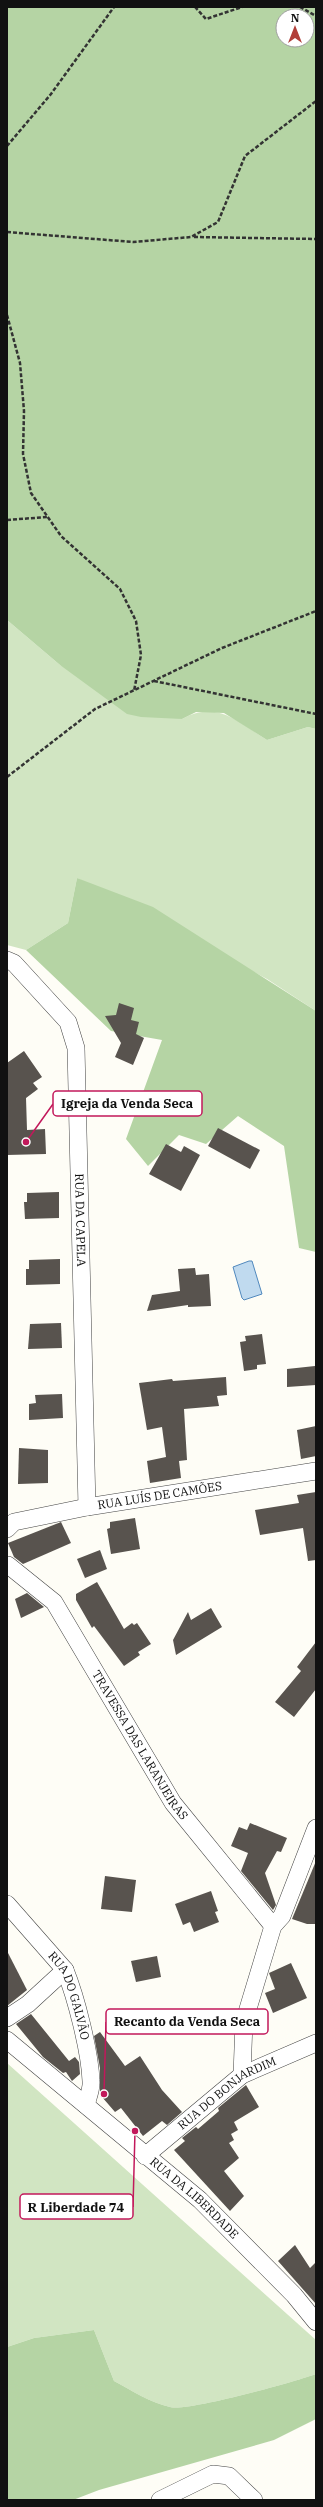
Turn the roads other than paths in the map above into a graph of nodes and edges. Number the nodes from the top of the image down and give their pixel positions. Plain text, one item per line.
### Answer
1 (7, 960) edge
2 (316, 1471) edge
3 (87, 1507) junction
4 (7, 1529) edge
5 (7, 1563) edge
6 (316, 1828) edge
7 (7, 1904) edge
8 (272, 1926) junction
9 (65, 1970) junction
10 (7, 2018) edge
11 (7, 2040) edge
12 (316, 2043) edge
13 (242, 2075) junction
14 (86, 2105) junction
15 (145, 2156) junction
16 (316, 2322) edge
17 (160, 2500) edge
18 (254, 2500) edge

1 - 3 street, RUA DA CAPELA
2 - 3 street, RUA LUÍS DE CAMÕES
3 - 4 street, RUA LUÍS DE CAMÕES
5 - 8 street, TRAVESSA DAS LARANJEIRAS
6 - 8 street
7 - 9 street, RUA DO GALVÃO
8 - 13 street
9 - 10 street
9 - 14 street, RUA DO GALVÃO
11 - 14 street, RUA DA LIBERDADE
12 - 13 street, RUA DO BONJARDIM
13 - 15 street, RUA DO BONJARDIM
14 - 15 street, RUA DA LIBERDADE
15 - 16 street, RUA DA LIBERDADE
17 - 18 street

